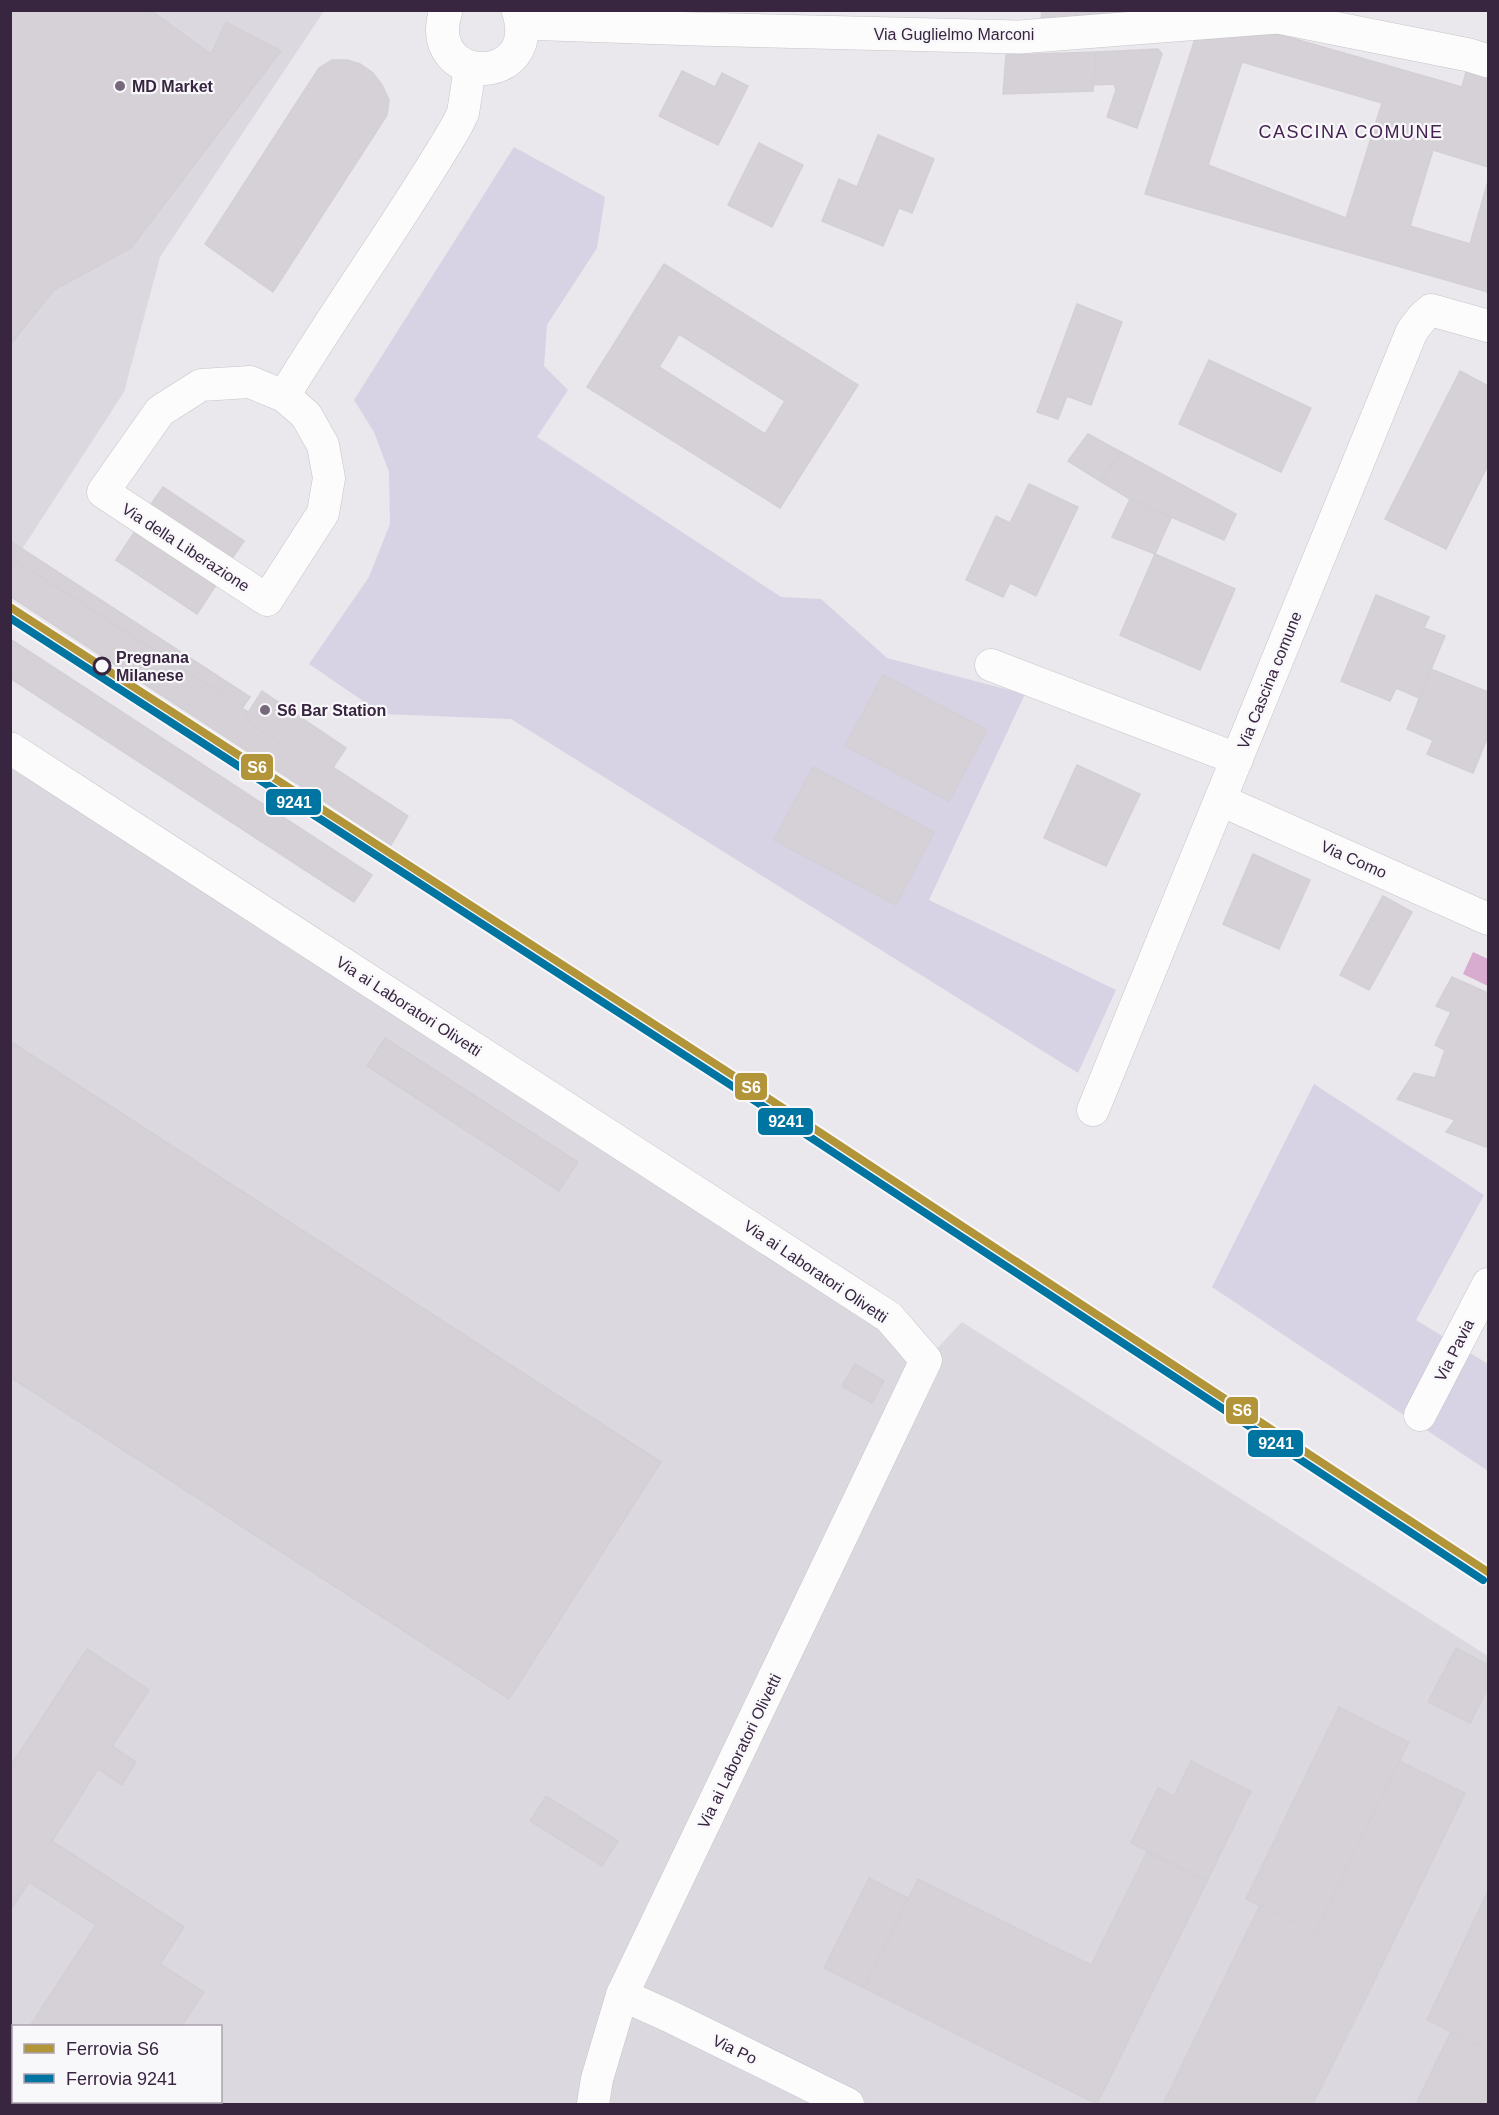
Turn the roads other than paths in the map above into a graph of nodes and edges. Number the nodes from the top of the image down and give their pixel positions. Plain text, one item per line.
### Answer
1 (446, 10) edge
2 (520, 17) edge
3 (1344, 20) edge
4 (1488, 62) edge
5 (470, 68) junction
6 (1488, 326) edge
7 (284, 396) junction
8 (991, 665) dead end
9 (10, 748) edge
10 (1237, 759) junction
11 (1220, 800) junction
12 (1488, 918) edge
13 (1093, 1110) dead end
14 (1488, 1284) edge
15 (1420, 1415) dead end
16 (622, 1995) junction
17 (593, 2104) edge
18 (848, 2104) edge

1 - 5 street
2 - 3 street, Via Guglielmo Marconi
2 - 5 street
3 - 4 street, Via Guglielmo Marconi
5 - 7 street
6 - 10 street, Via Cascina comune
7 - 7 street, Via della Liberazione
8 - 10 street
9 - 16 street, Via ai Laboratori Olivetti
10 - 11 street, Via Cascina comune
11 - 12 street, Via Como
11 - 13 street, Via Cascina comune
14 - 15 street, Via Pavia
16 - 17 street, Via ai Laboratori Olivetti
16 - 18 street, Via Po

